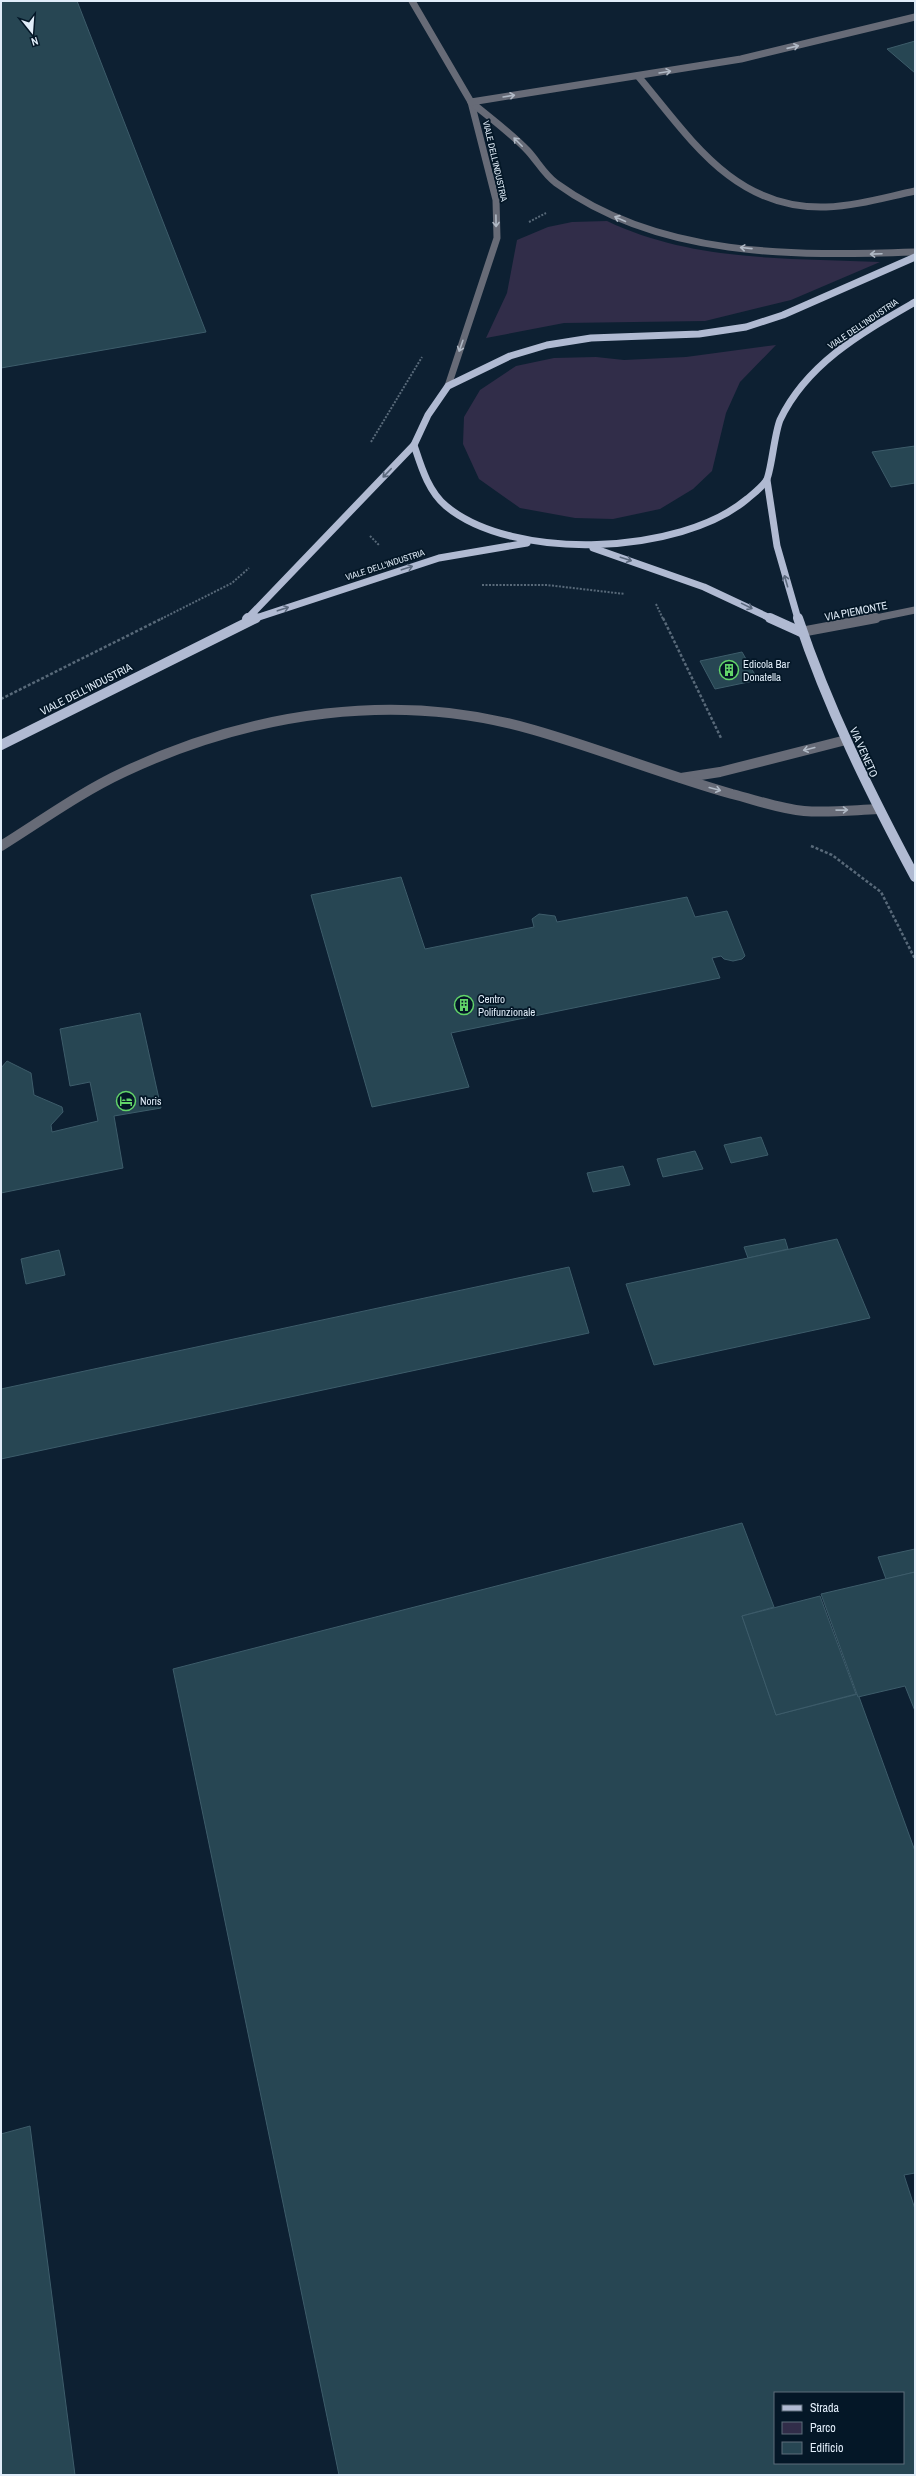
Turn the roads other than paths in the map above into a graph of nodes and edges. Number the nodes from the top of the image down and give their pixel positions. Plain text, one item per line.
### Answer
1 (412, 1) edge
2 (915, 17) edge
3 (638, 76) junction
4 (471, 102) junction
5 (915, 191) edge
6 (915, 252) edge
7 (915, 258) edge
8 (915, 302) edge
9 (448, 386) junction
10 (414, 445) junction
11 (767, 480) junction
12 (532, 542) junction
13 (589, 547) junction
14 (915, 610) edge
15 (246, 621) junction
16 (801, 632) junction
17 (846, 740) junction
18 (1, 745) edge
19 (677, 779) junction
20 (878, 809) junction
21 (1, 846) edge
22 (915, 877) edge

1 - 4 street, VIALE DELL'INDUSTRIA
3 -> 2 street
4 -> 3 street
3 - 5 street
6 -> 4 street, VIALE DELL'INDUSTRIA
4 -> 9 street, VIALE DELL'INDUSTRIA
7 - 9 main road, VIALE DELL'INDUSTRIA
8 - 11 main road, VIALE DELL'INDUSTRIA
9 - 10 main road, VIALE DELL'INDUSTRIA
10 - 12 main road, VIALE DELL'INDUSTRIA
10 -> 15 main road, VIALE DELL'INDUSTRIA
11 - 13 main road, VIALE DELL'INDUSTRIA
16 -> 11 main road, VIA VENETO
12 - 13 main road, VIALE DELL'INDUSTRIA
15 -> 12 main road, VIALE DELL'INDUSTRIA
13 -> 16 main road
14 - 16 street, VIA PIEMONTE
15 - 18 main road, VIALE DELL'INDUSTRIA
16 - 17 main road, VIA VENETO
17 -> 19 street
17 - 20 main road, VIA VENETO
19 -> 20 street
19 - 21 street
20 - 22 main road, VIA VENETO

